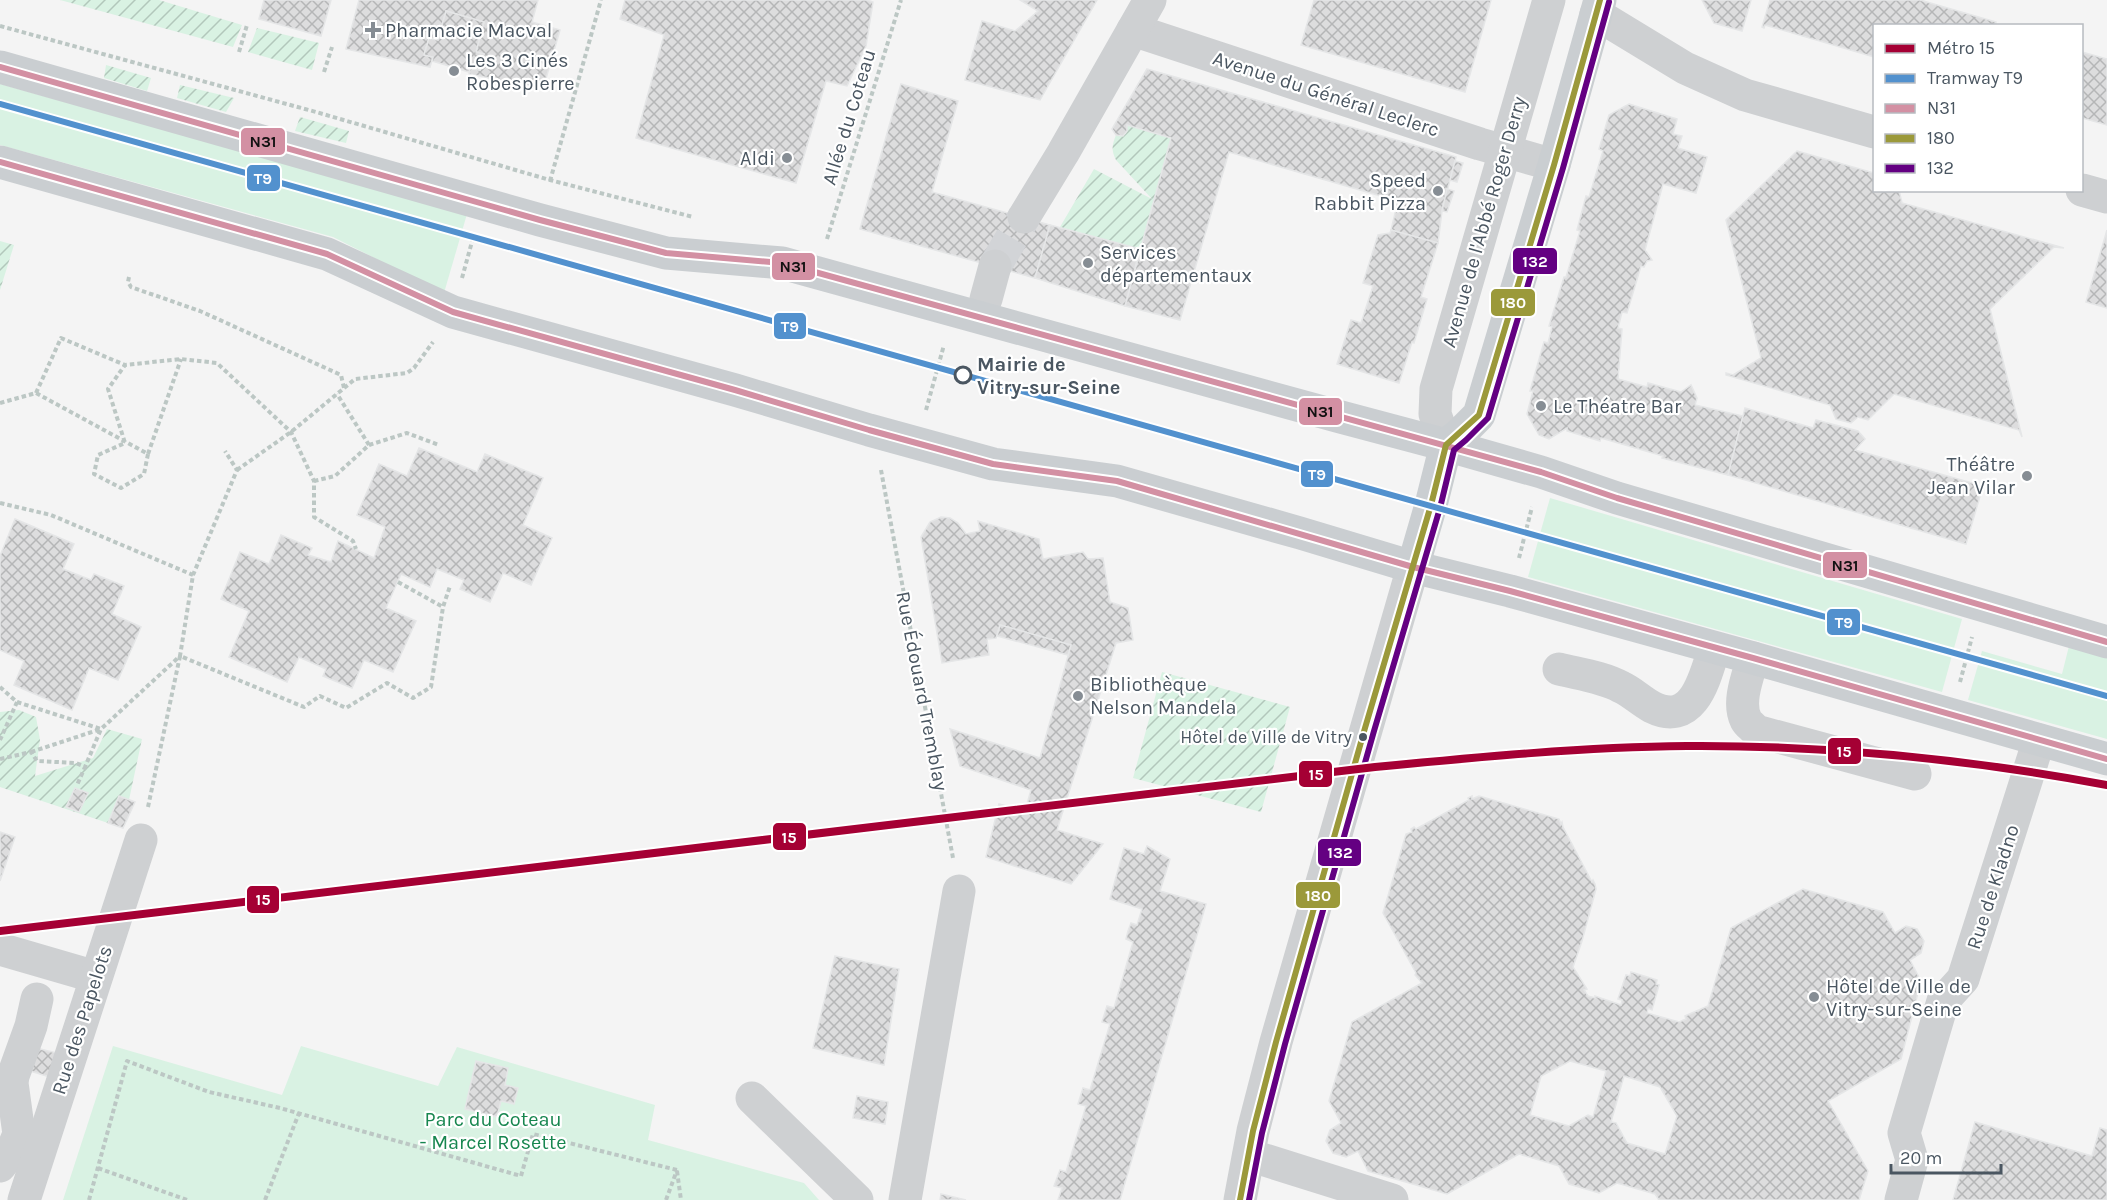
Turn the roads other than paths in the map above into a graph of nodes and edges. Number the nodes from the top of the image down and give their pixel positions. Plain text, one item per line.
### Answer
1 (1150, 0) edge
2 (1549, 0) edge
3 (1598, 7) edge
4 (1133, 30) junction
5 (0, 67) edge
6 (1873, 131) edge
7 (1505, 151) junction
8 (0, 162) edge
9 (1554, 165) junction
10 (2083, 190) edge
11 (2107, 197) edge
12 (1024, 217) tunnel mouth
13 (994, 266) tunnel mouth
14 (986, 299) dead end
15 (1446, 445) junction
16 (1413, 567) junction
17 (2107, 642) edge
18 (1714, 649) junction
19 (1753, 658) junction
20 (1559, 669) dead end
21 (2039, 740) junction
22 (2107, 759) edge
23 (1915, 774) dead end
24 (145, 824) road end
25 (959, 891) road end
26 (0, 949) edge
27 (96, 977) junction
28 (37, 999) dead end
29 (752, 1098) dead end
30 (1249, 1155) junction
31 (0, 1166) edge
32 (24, 1200) edge
33 (857, 1200) edge
34 (905, 1200) edge
35 (1240, 1200) edge
36 (1392, 1200) edge
37 (1901, 1200) edge

1 - 4 street
2 - 7 street, Avenue de l'Abbé Roger Derry
3 - 6 street
3 - 9 main road
4 - 7 street, Avenue du Général Leclerc
4 - 12 street
5 - 15 main road
7 - 9 street, Avenue du Général Leclerc
7 - 15 street, Avenue de l'Abbé Roger Derry
8 - 16 main road
9 - 15 main road
10 - 11 street
13 - 14 street
15 - 16 main road
15 - 17 main road
16 - 18 main road
16 - 30 street
18 - 19 main road
18 - 20 street
19 - 21 main road
19 - 23 street
21 - 22 main road
21 - 37 street, Rue de Kladno
24 - 27 street, Rue des Papelots
25 - 34 street
26 - 27 street
27 - 32 street, Rue des Papelots
28 - 31 street
29 - 33 street
30 - 35 street
30 - 36 street

